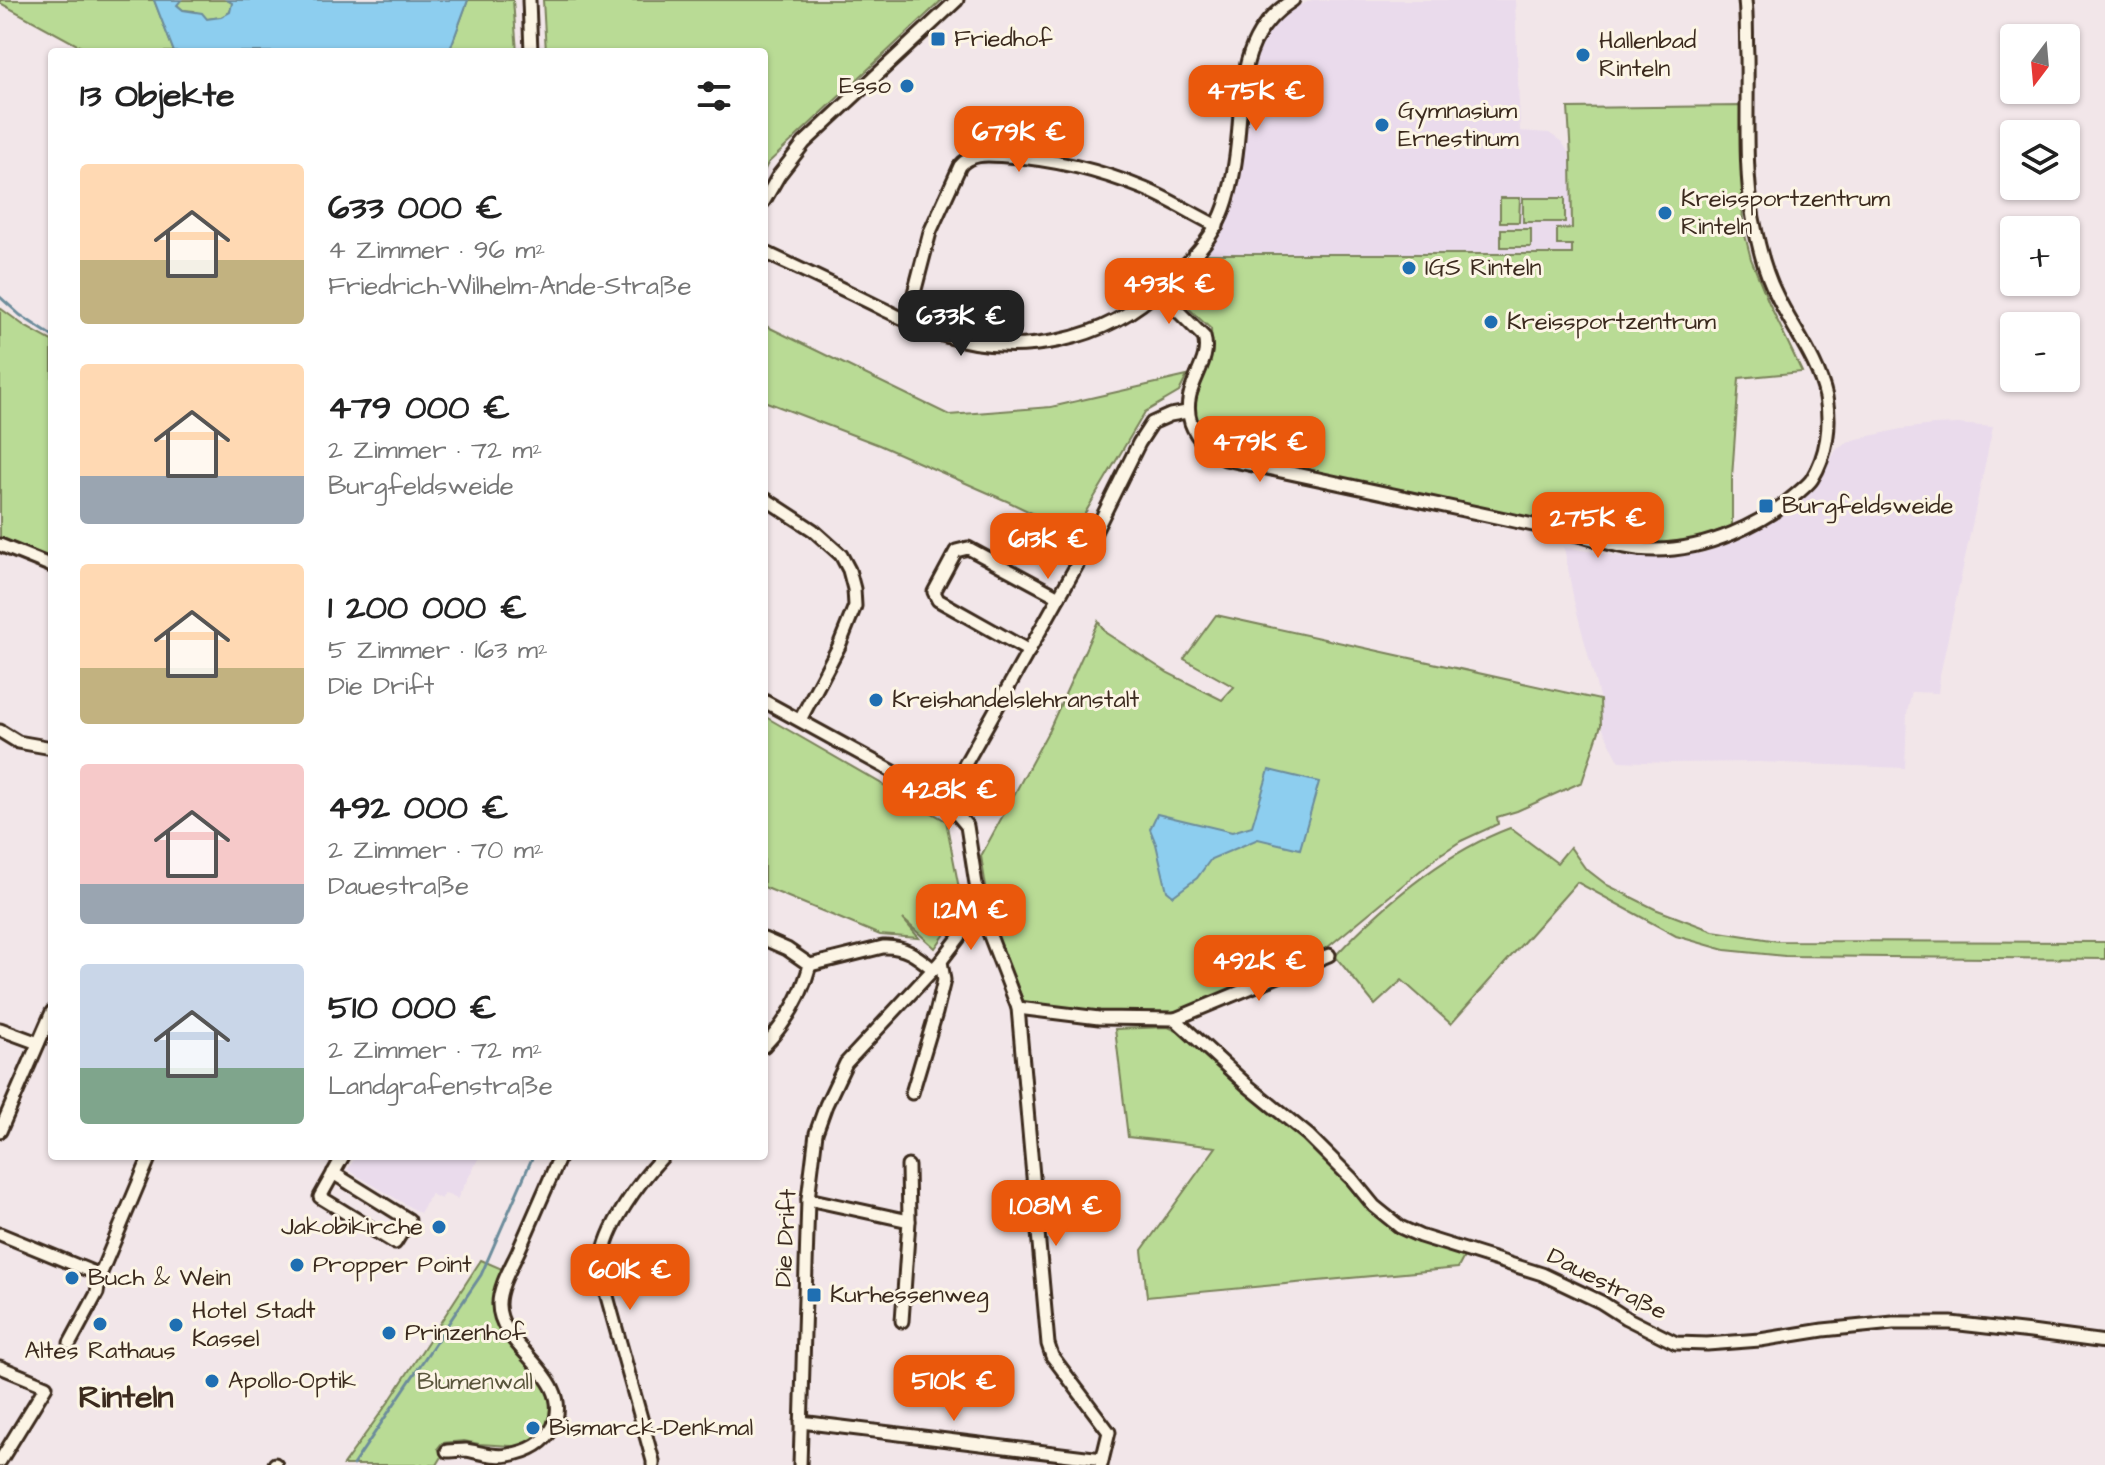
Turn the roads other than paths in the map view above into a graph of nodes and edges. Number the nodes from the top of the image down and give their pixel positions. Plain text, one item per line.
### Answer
1 (529, 0) edge
2 (957, 0) edge
3 (1293, 0) edge
4 (1745, 0) edge
5 (531, 48) edge
6 (768, 194) edge
7 (1217, 226) junction
8 (768, 254) edge
9 (1158, 291) junction
10 (907, 320) junction
11 (1187, 412) junction
12 (768, 501) edge
13 (0, 545) edge
14 (48, 564) edge
15 (1059, 597) junction
16 (1029, 651) junction
17 (768, 703) edge
18 (800, 720) junction
19 (0, 731) edge
20 (48, 747) edge
21 (945, 800) junction
22 (980, 910) junction
23 (768, 941) edge
24 (1329, 955) dead end
25 (810, 965) junction
26 (937, 965) junction
27 (1018, 1008) junction
28 (1175, 1019) junction
29 (48, 1021) edge
30 (0, 1029) edge
31 (768, 1042) edge
32 (38, 1043) junction
33 (912, 1093) dead end
34 (0, 1131) edge
35 (148, 1160) edge
36 (341, 1160) edge
37 (558, 1160) edge
38 (660, 1160) edge
39 (908, 1166) dead end
40 (333, 1173) junction
41 (808, 1199) junction
42 (909, 1221) junction
43 (0, 1234) edge
44 (100, 1275) junction
45 (902, 1321) dead end
46 (2105, 1342) edge
47 (70, 1343) dead end
48 (0, 1367) edge
49 (801, 1422) junction
50 (447, 1451) dead end
51 (0, 1461) edge
52 (1101, 1462) edge
53 (653, 1465) edge
54 (800, 1465) edge

1 - 5 street
2 - 6 street
3 - 7 street
4 - 11 street
7 - 9 street
7 - 10 street
8 - 10 street
9 - 10 street
9 - 11 street
11 - 15 street
12 - 18 street
13 - 14 street
15 - 16 street
15 - 16 street
16 - 21 street
17 - 18 street
18 - 21 street
19 - 20 street
21 - 22 street
22 - 26 street, Die Drift
22 - 27 street
23 - 25 street
24 - 28 street
25 - 26 street
25 - 31 street
26 - 33 street
26 - 41 street, Die Drift
27 - 28 street
27 - 52 street
28 - 46 street, Dauestraße
29 - 32 street
30 - 32 street
32 - 34 street
35 - 44 street
36 - 40 street
37 - 50 street
38 - 53 street
39 - 42 street
40 - 40 street
41 - 42 street
41 - 49 street, Die Drift
42 - 45 street
43 - 44 street
44 - 47 street
48 - 51 street
49 - 52 street
49 - 54 street, Die Drift

